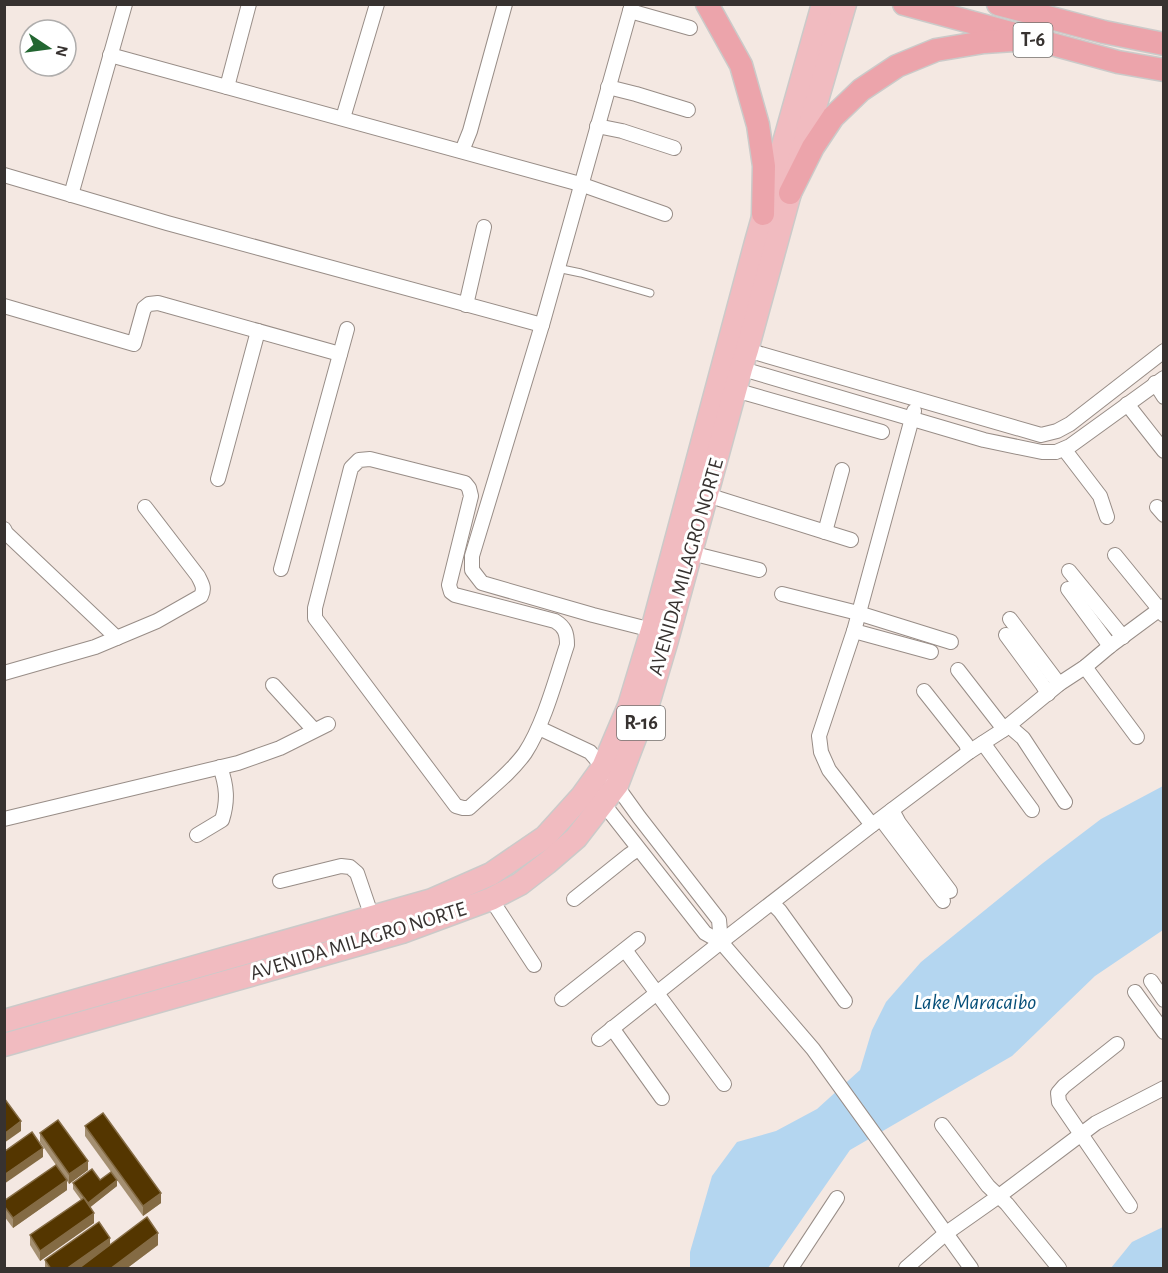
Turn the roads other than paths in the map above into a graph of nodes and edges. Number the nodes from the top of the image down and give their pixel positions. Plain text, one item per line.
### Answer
1 (125, 4) edge
2 (249, 4) edge
3 (377, 4) edge
4 (505, 4) edge
5 (708, 4) edge
6 (823, 4) edge
7 (845, 4) edge
8 (904, 4) edge
9 (631, 8) edge
10 (990, 16) edge
11 (690, 28) dead end
12 (1030, 39) junction
13 (1164, 44) edge
14 (110, 55) junction
15 (1164, 70) edge
16 (227, 87) junction
17 (608, 87) junction
18 (688, 110) dead end
19 (343, 118) junction
20 (597, 126) junction
21 (674, 148) dead end
22 (462, 151) junction
23 (4, 175) edge
24 (580, 184) junction
25 (790, 193) junction
26 (71, 195) junction
27 (664, 214) dead end
28 (763, 214) junction
29 (484, 227) dead end
30 (557, 268) junction
31 (650, 293) dead end
32 (466, 305) junction
33 (4, 306) edge
34 (542, 325) junction
35 (347, 329) dead end
36 (258, 331) junction
37 (1164, 351) edge
38 (340, 354) junction
39 (735, 363) junction
40 (783, 381) junction
41 (1159, 381) edge
42 (1164, 397) edge
43 (916, 400) junction
44 (779, 402) junction
45 (1127, 404) junction
46 (913, 419) junction
47 (882, 432) dead end
48 (1064, 449) junction
49 (1164, 451) edge
50 (842, 470) dead end
51 (218, 479) dead end
52 (707, 495) junction
53 (146, 507) dead end
54 (1107, 517) dead end
55 (5, 532) edge
56 (825, 532) junction
57 (851, 540) dead end
58 (691, 553) junction
59 (1115, 555) dead end
60 (281, 569) dead end
61 (759, 570) dead end
62 (1069, 571) dead end
63 (1068, 590) dead end
64 (783, 594) dead end
65 (1162, 610) edge
66 (858, 613) junction
67 (1010, 619) dead end
68 (652, 630) junction
69 (854, 631) junction
70 (1006, 635) dead end
71 (1123, 636) junction
72 (117, 638) junction
73 (951, 642) dead end
74 (1110, 646) junction
75 (931, 652) dead end
76 (1085, 667) junction
77 (958, 670) dead end
78 (4, 673) edge
79 (1059, 684) junction
80 (273, 686) dead end
81 (924, 691) dead end
82 (1048, 694) junction
83 (328, 724) dead end
84 (538, 728) junction
85 (1006, 728) junction
86 (314, 730) junction
87 (1137, 737) dead end
88 (983, 743) junction
89 (969, 752) junction
90 (220, 767) junction
91 (599, 785) junction
92 (617, 785) junction
93 (1065, 802) dead end
94 (1032, 810) dead end
95 (882, 818) junction
96 (4, 819) edge
97 (197, 835) dead end
98 (638, 849) junction
99 (280, 881) dead end
100 (946, 896) dead end
101 (491, 899) junction
102 (574, 899) dead end
103 (772, 903) junction
104 (372, 917) junction
105 (638, 939) dead end
106 (721, 942) junction
107 (624, 950) junction
108 (534, 965) dead end
109 (1151, 981) dead end
110 (1135, 992) dead end
111 (657, 994) junction
112 (93, 995) junction
113 (562, 999) dead end
114 (1164, 1000) edge
115 (845, 1001) dead end
116 (98, 1018) junction
117 (4, 1021) edge
118 (612, 1028) junction
119 (1164, 1032) edge
120 (599, 1039) dead end
121 (1117, 1044) dead end
122 (4, 1045) edge
123 (724, 1084) dead end
124 (1164, 1088) edge
125 (662, 1098) dead end
126 (942, 1125) dead end
127 (1077, 1137) junction
128 (999, 1196) junction
129 (837, 1198) dead end
130 (1126, 1208) dead end
131 (945, 1234) junction
132 (1059, 1268) edge
133 (791, 1269) edge
134 (906, 1269) edge
135 (971, 1269) edge

1 - 14 street
2 - 16 street
3 - 19 street
4 - 22 street
5 - 28 highway
6 - 28 main road, AVENIDA MILAGRO NORTE / R-16
7 - 25 main road, AVENIDA MILAGRO NORTE / R-16
8 - 10 highway, T-6
9 - 11 street
9 - 17 street
10 - 12 highway, T-6
10 - 13 highway, T-6
12 - 15 highway, T-6
12 - 25 highway
14 - 16 street
14 - 26 street
16 - 19 street
17 - 18 street
17 - 20 street
19 - 22 street
20 - 21 street
20 - 24 street
22 - 24 street
23 - 26 street
24 - 27 street
24 - 30 street
25 - 39 main road, AVENIDA MILAGRO NORTE / R-16
26 - 32 street
28 - 39 main road, AVENIDA MILAGRO NORTE / R-16
29 - 32 street
30 - 31 lane
30 - 34 street
32 - 34 street
33 - 36 street
34 - 68 street
35 - 38 street
36 - 38 street
36 - 51 street
37 - 43 street
38 - 60 street
39 - 40 street
39 - 43 street
39 - 44 street
39 - 52 main road, AVENIDA MILAGRO NORTE / R-16
39 - 68 main road, AVENIDA MILAGRO NORTE / R-16
40 - 44 street
40 - 46 street
41 - 42 street
41 - 45 street
43 - 46 street
44 - 47 street
45 - 48 street
45 - 49 street
46 - 48 street
46 - 66 street
48 - 54 street
50 - 56 street
52 - 56 street
52 - 58 main road, AVENIDA MILAGRO NORTE / R-16
53 - 72 street
55 - 72 street
56 - 57 street
58 - 61 street
58 - 92 main road, AVENIDA MILAGRO NORTE / R-16
59 - 65 street
62 - 71 street
63 - 74 street
64 - 66 street
65 - 71 street
66 - 69 street
66 - 73 street
67 - 79 street
68 - 91 main road, AVENIDA MILAGRO NORTE / R-16
69 - 75 street
69 - 95 street
70 - 82 street
71 - 74 street
72 - 78 street
74 - 76 street
76 - 79 street
76 - 87 street
77 - 85 street
79 - 82 street
80 - 86 street
81 - 89 street
82 - 85 street
83 - 86 street
84 - 84 street
84 - 91 street
85 - 88 street
85 - 93 street
86 - 90 street
88 - 89 street
88 - 94 street
89 - 95 street
90 - 96 street
90 - 97 street
91 - 92 main road, AVENIDA MILAGRO NORTE / R-16
91 - 98 street
91 - 101 main road, AVENIDA MILAGRO NORTE / R-16
91 - 104 main road, AVENIDA MILAGRO NORTE / R-16
92 - 106 street
95 - 100 street
95 - 103 street
98 - 102 street
98 - 106 street
99 - 104 street
101 - 108 street
101 - 116 main road, AVENIDA MILAGRO NORTE / R-16
103 - 106 street
103 - 115 street
104 - 112 main road, AVENIDA MILAGRO NORTE / R-16
105 - 107 street
106 - 111 street
106 - 131 street
107 - 111 street
107 - 113 street
109 - 114 street
110 - 119 street
111 - 118 street
111 - 123 street
112 - 116 main road
112 - 117 main road, AVENIDA MILAGRO NORTE / R-16
116 - 122 main road, AVENIDA MILAGRO NORTE / R-16
118 - 120 street
118 - 125 street
121 - 127 street
124 - 127 street
126 - 128 street
127 - 128 street
127 - 130 street
128 - 131 street
128 - 132 street
129 - 133 street
131 - 134 street
131 - 135 street

